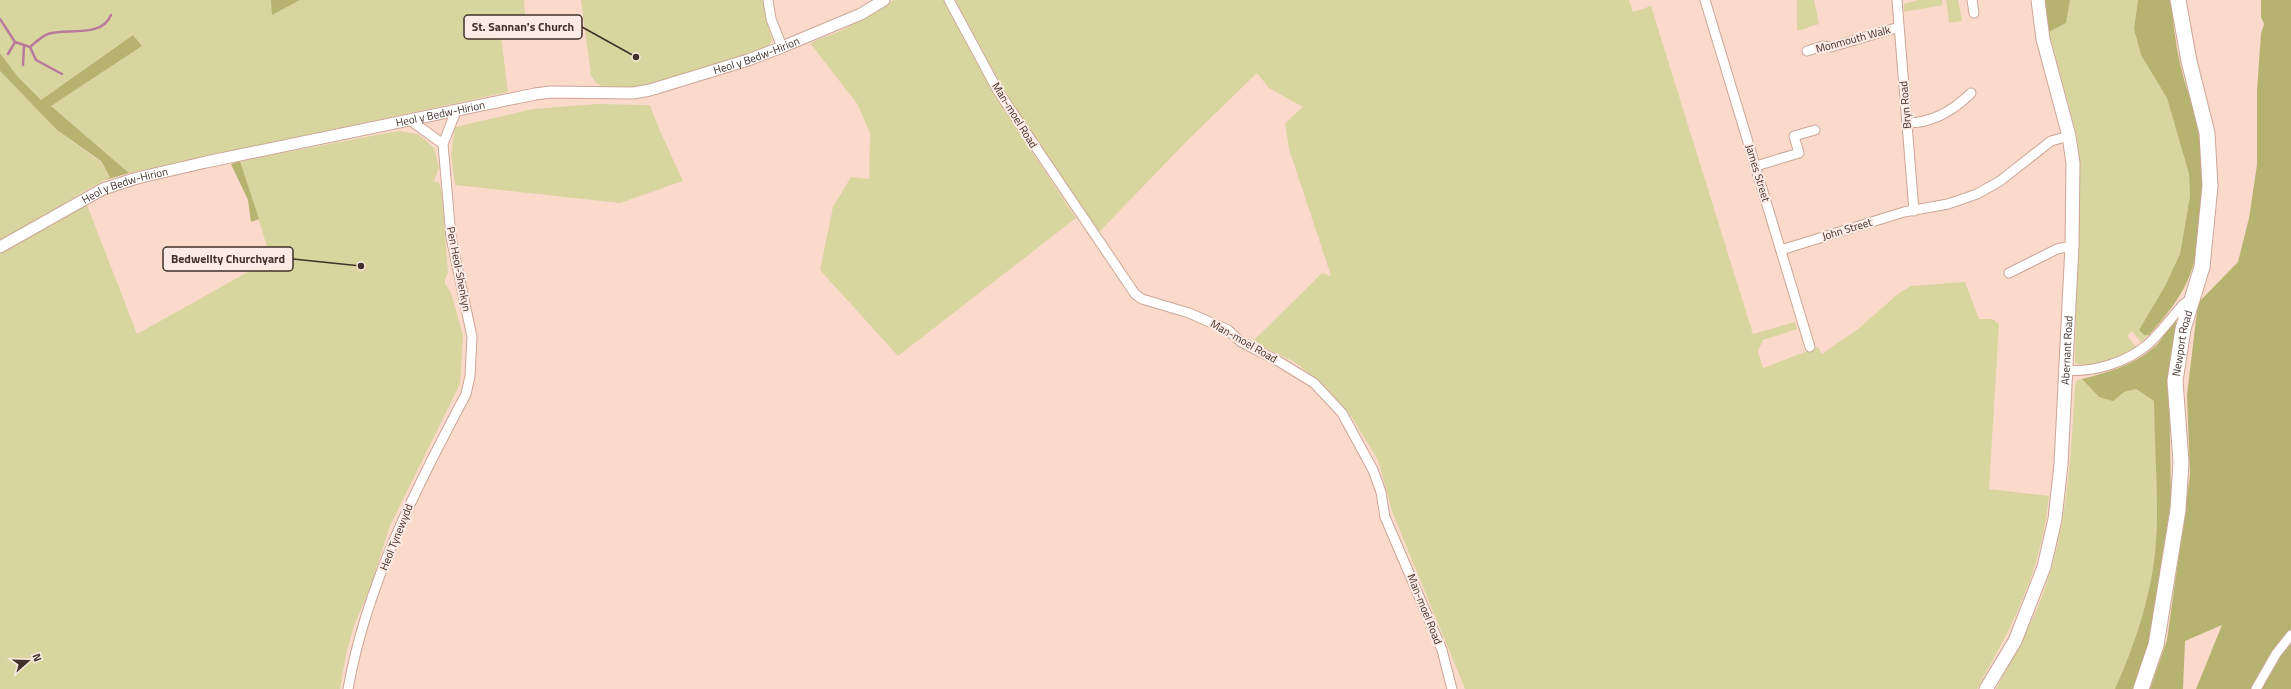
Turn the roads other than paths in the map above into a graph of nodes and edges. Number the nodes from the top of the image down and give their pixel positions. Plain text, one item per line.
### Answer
1 (768, 0) edge
2 (884, 0) edge
3 (949, 0) edge
4 (1705, 0) edge
5 (1897, 0) edge
6 (1972, 0) edge
7 (2038, 0) edge
8 (2178, 0) edge
9 (1974, 13) dead end
10 (1898, 27) junction
11 (782, 47) junction
12 (1807, 51) dead end
13 (1971, 93) dead end
14 (456, 111) junction
15 (410, 120) junction
16 (1907, 124) junction
17 (1815, 130) dead end
18 (2069, 136) junction
19 (443, 144) junction
20 (1756, 166) junction
21 (1914, 211) junction
22 (2072, 246) junction
23 (0, 247) edge
24 (1781, 250) junction
25 (2008, 273) dead end
26 (2190, 305) junction
27 (1810, 346) dead end
28 (2066, 370) junction
29 (466, 394) joint
30 (2291, 636) edge
31 (348, 689) edge
32 (1452, 689) edge
33 (1986, 689) edge
34 (2141, 689) edge
35 (2256, 689) edge

1 - 11 street
2 - 11 street, Heol y Bedw-Hirion
3 - 32 street, Man-moel Road
4 - 20 street, James Street
5 - 10 street, Bryn Road
6 - 9 street
7 - 18 main road, Abernant Road
8 - 26 main road, Newport Road
10 - 12 street, Monmouth Walk
10 - 16 street, Bryn Road
11 - 14 street, Heol y Bedw-Hirion
13 - 16 street
14 - 15 street, Heol y Bedw-Hirion
14 - 19 street, Pen Heol-Shenkyn
15 - 19 street
15 - 23 street, Heol y Bedw-Hirion
16 - 21 street, Bryn Road
17 - 20 street
18 - 21 street, John Street
18 - 22 main road, Abernant Road
19 - 29 street, Pen Heol-Shenkyn
20 - 24 street, James Street
21 - 24 street, John Street
22 - 25 street
22 - 28 main road, Abernant Road
24 - 27 street, James Street
26 - 28 street
26 - 34 main road, Newport Road
28 - 33 main road, Abernant Road
29 - 31 street, Heol Tynewydd
30 - 35 street

